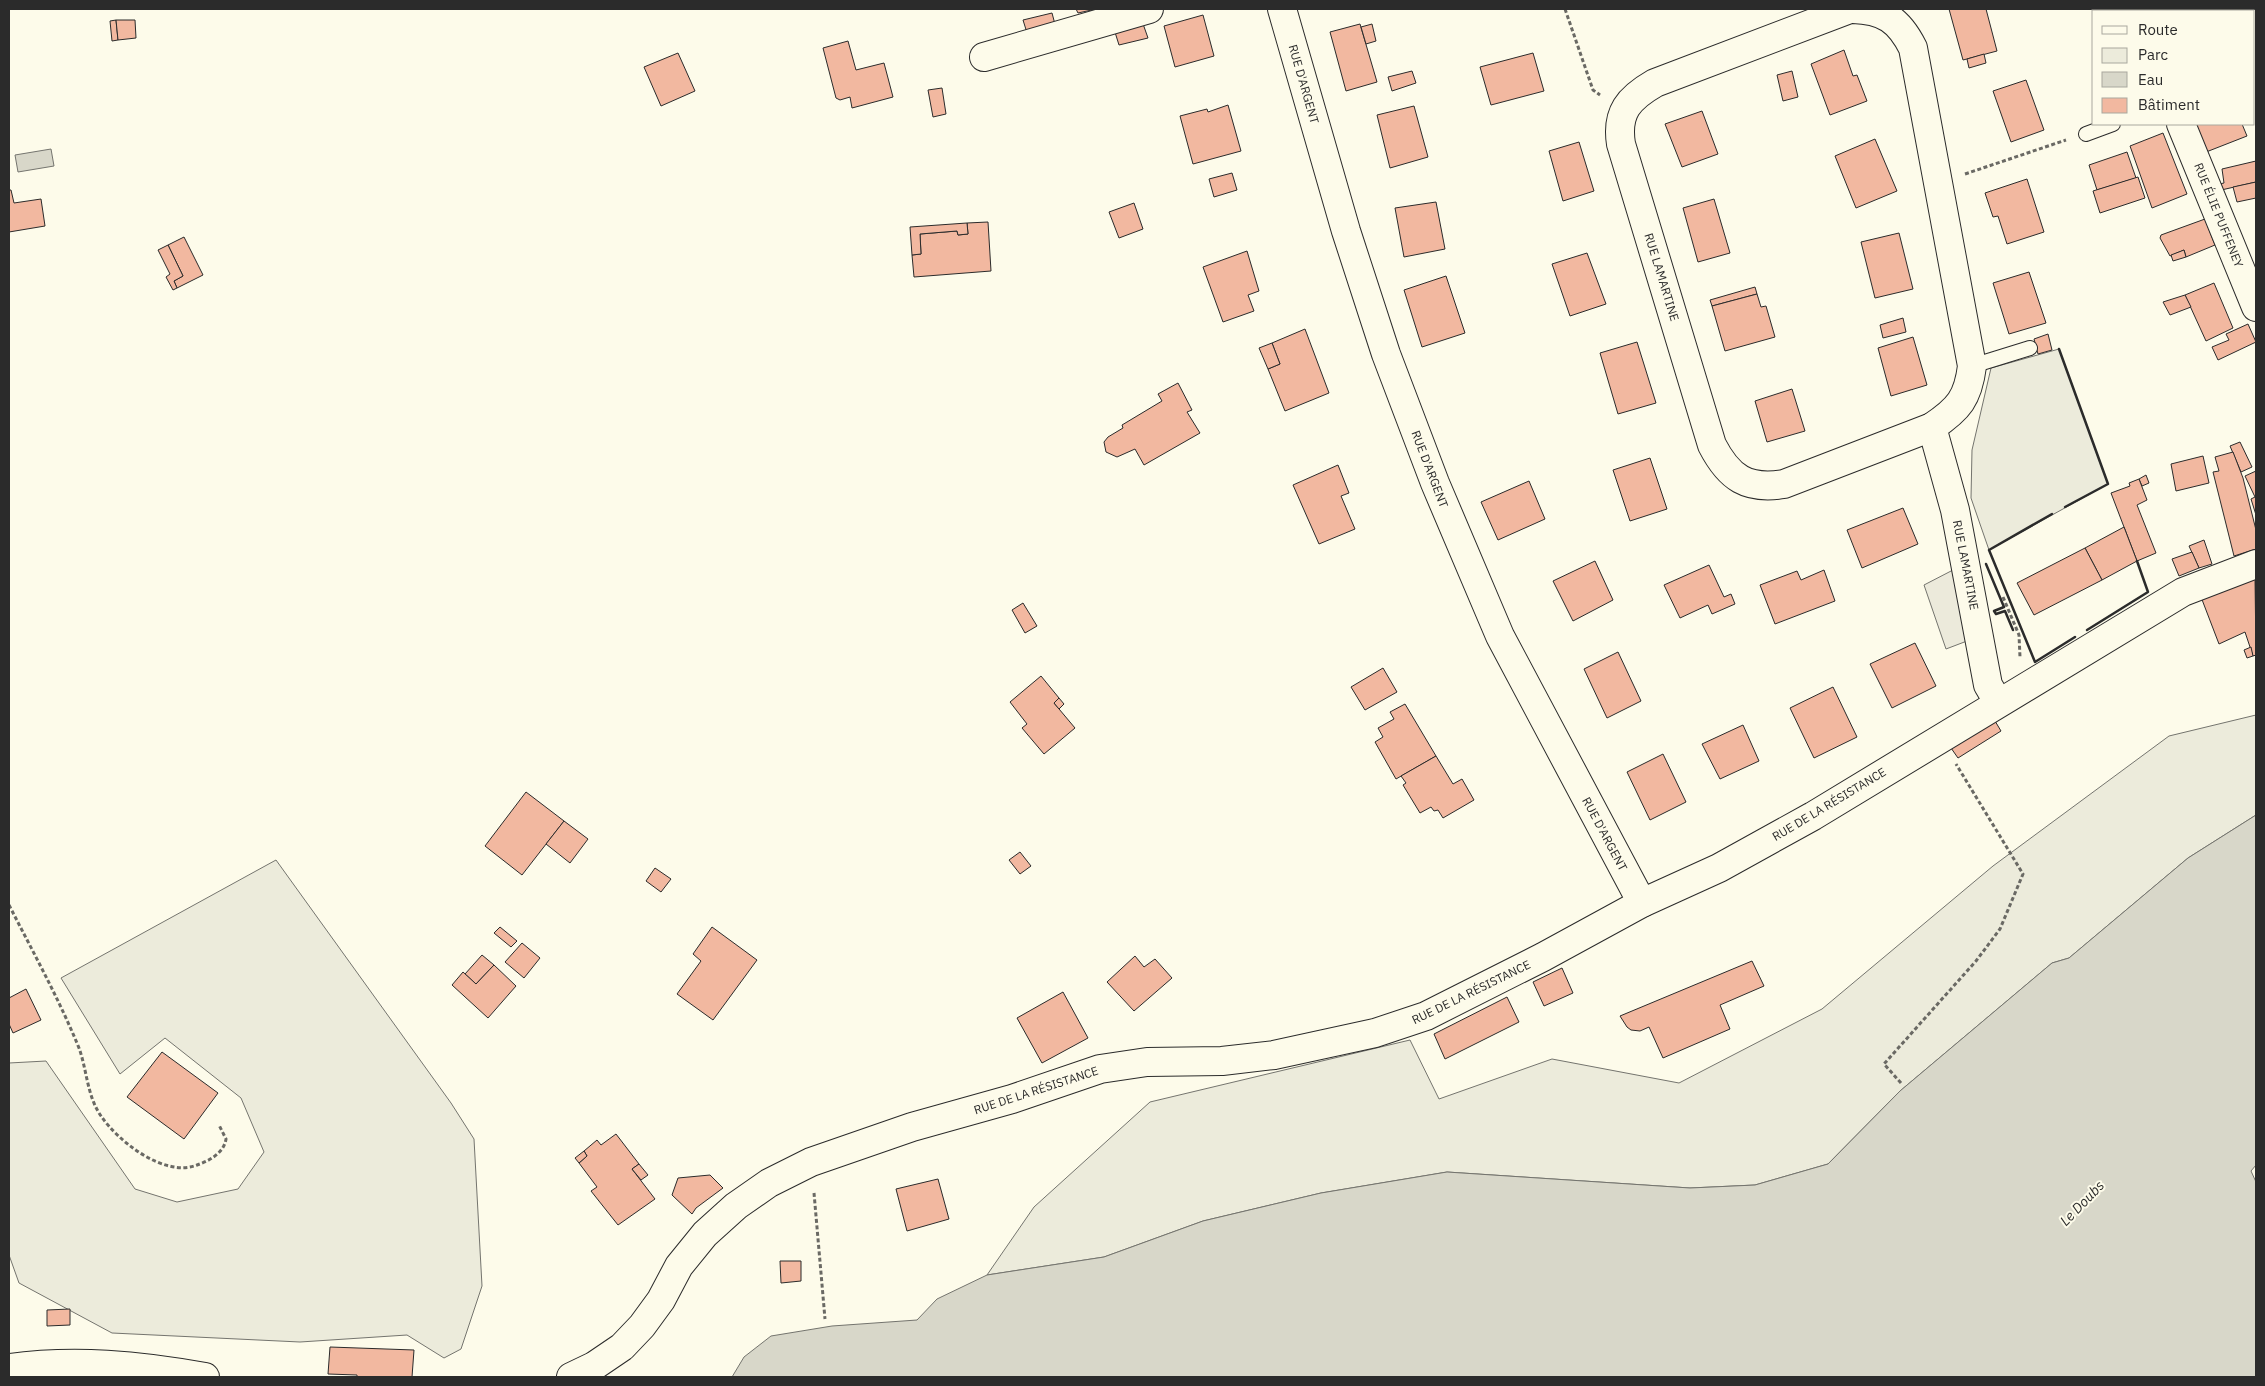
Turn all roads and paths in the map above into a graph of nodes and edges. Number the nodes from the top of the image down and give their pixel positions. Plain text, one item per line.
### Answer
1 (1149, 9) edge
2 (1282, 9) edge
3 (1565, 9) edge
4 (1851, 9) edge
5 (984, 57) dead end
6 (1621, 114) junction
7 (2110, 125) edge
8 (2181, 125) edge
9 (2086, 134) joint
10 (1939, 183) junction
11 (2256, 307) edge
12 (2030, 348) dead end
13 (1972, 366) junction
14 (1932, 427) junction
15 (2256, 564) edge
16 (2001, 592) dead end
17 (2019, 635) dead end
18 (1998, 702) junction
19 (1940, 738) junction
20 (1642, 903) junction
21 (9, 905) edge
22 (1901, 1083) dead end
23 (219, 1125) dead end
24 (811, 1162) junction
25 (825, 1319) dead end
26 (9, 1368) edge
27 (205, 1377) edge
28 (571, 1377) edge

1 - 5 street
2 - 20 street, RUE D'ARGENT
3 - 6 path
4 - 6 street, RUE LAMARTINE
4 - 10 street, RUE LAMARTINE
6 - 14 street, RUE LAMARTINE
7 - 9 lane
8 - 11 street, RUE ÉLIE PUFFENEY
9 - 10 path
10 - 13 street, RUE LAMARTINE
12 - 13 lane
13 - 14 street, RUE LAMARTINE
14 - 18 street, RUE LAMARTINE
15 - 18 street, RUE DE LA RÉSISTANCE
16 - 17 path
18 - 19 street, RUE DE LA RÉSISTANCE
19 - 20 street, RUE DE LA RÉSISTANCE
19 - 22 path
20 - 24 street, RUE DE LA RÉSISTANCE
21 - 23 path
24 - 25 path
24 - 28 street, RUE DE LA RÉSISTANCE
26 - 27 street

